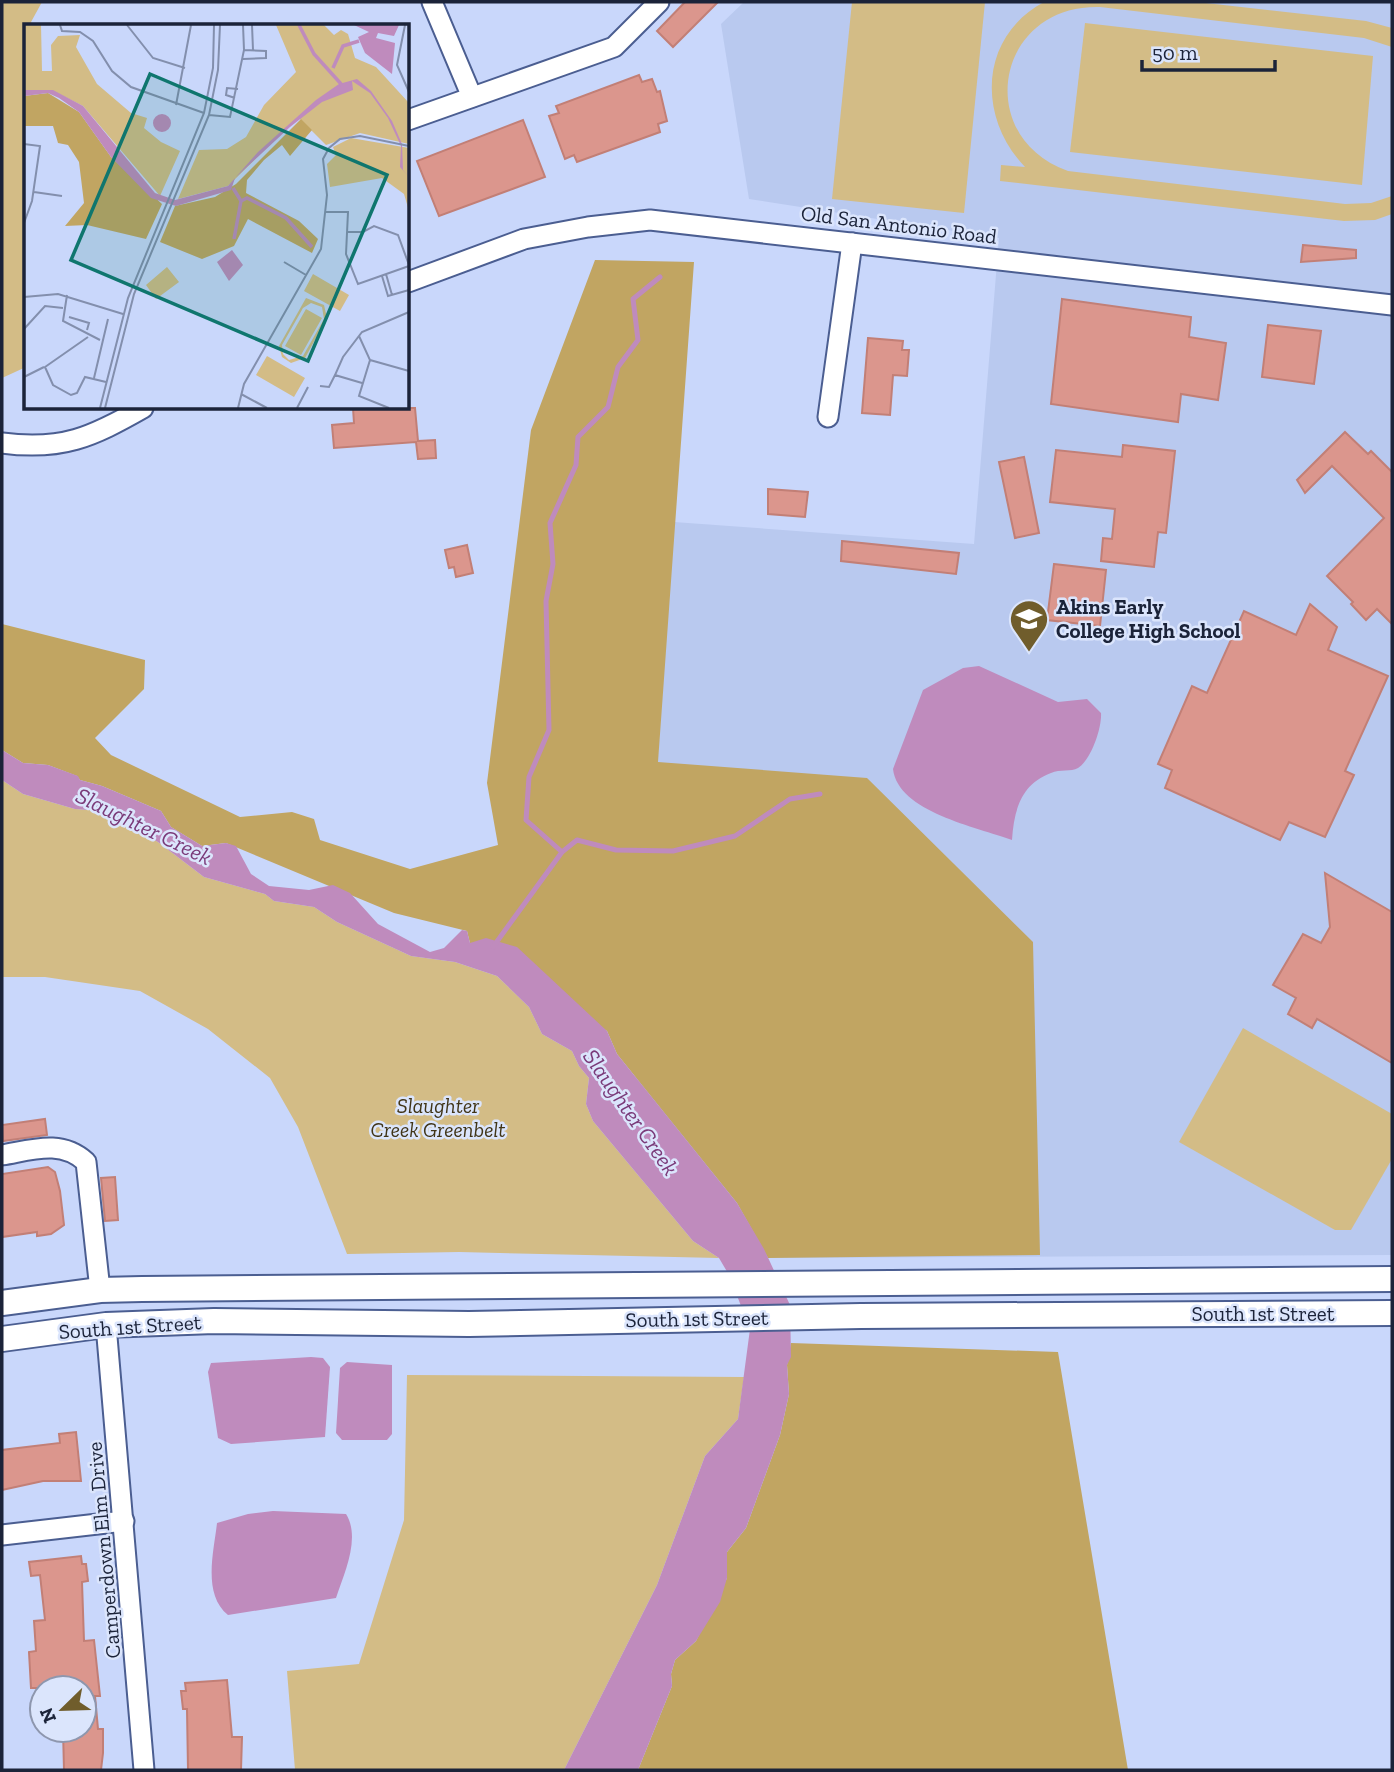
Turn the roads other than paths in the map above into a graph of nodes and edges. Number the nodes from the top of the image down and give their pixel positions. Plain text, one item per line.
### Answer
1 (432, 2) edge
2 (659, 2) edge
3 (472, 97) junction
4 (410, 119) edge
5 (852, 243) junction
6 (410, 281) edge
7 (1392, 305) edge
8 (139, 410) edge
9 (828, 417) dead end
10 (2, 443) edge
11 (2, 1155) edge
12 (1392, 1279) edge
13 (100, 1290) junction
14 (2, 1303) edge
15 (1392, 1313) edge
16 (106, 1325) junction
17 (2, 1339) edge
18 (124, 1521) junction
19 (2, 1535) edge
20 (144, 1770) edge

1 - 3 street
2 - 3 street
3 - 4 street
5 - 6 street, Old San Antonio Road
5 - 7 street, Old San Antonio Road
5 - 9 street
8 - 10 street
11 - 13 street
12 - 13 main road, South 1st Street
13 - 14 main road, South 1st Street
13 - 16 main road
15 - 16 main road, South 1st Street
16 - 17 main road, South 1st Street
16 - 18 street, Camperdown Elm Drive
18 - 19 street
18 - 20 street, Camperdown Elm Drive

